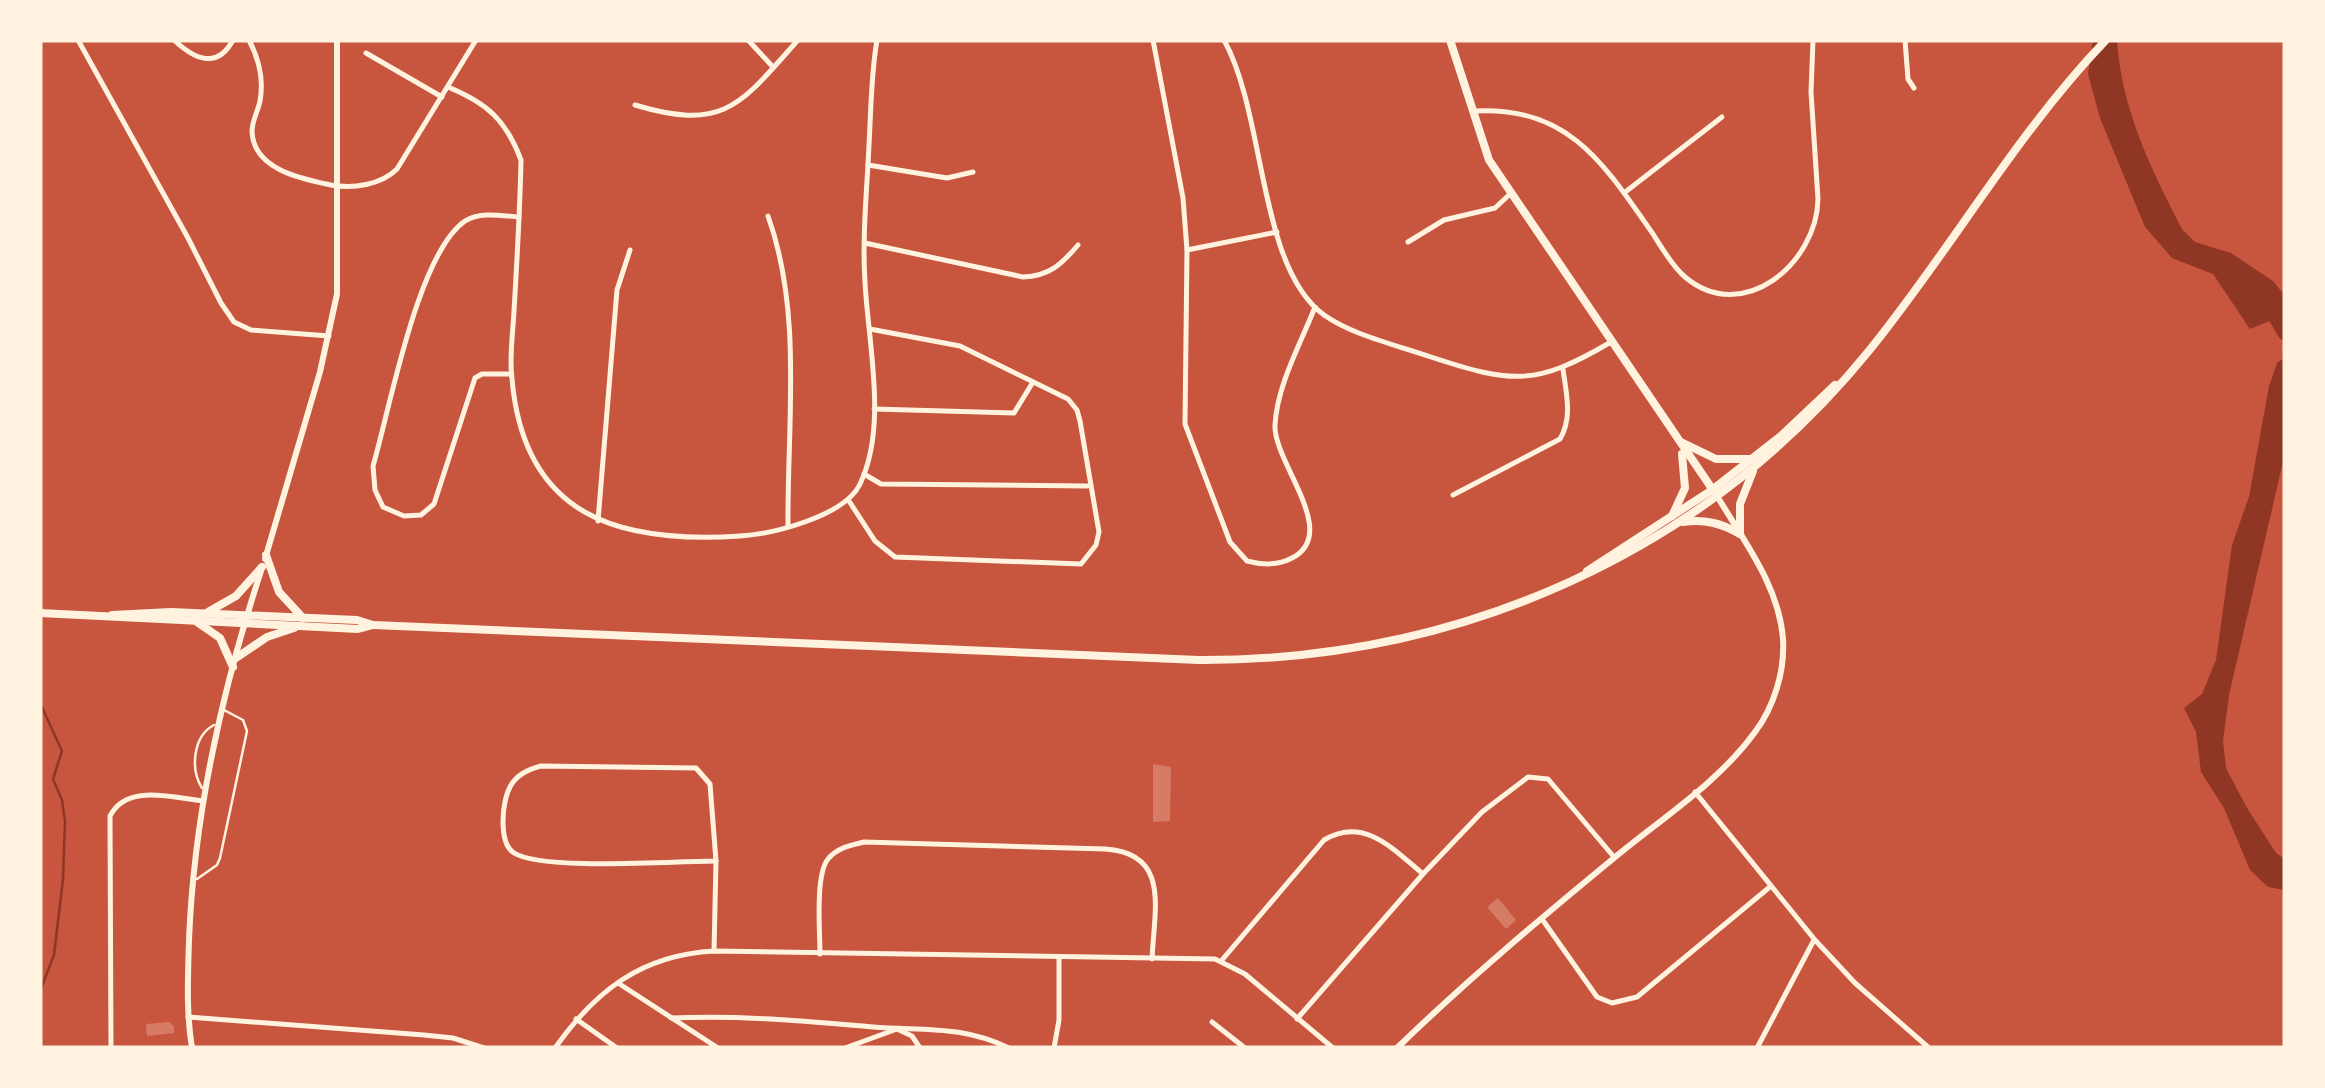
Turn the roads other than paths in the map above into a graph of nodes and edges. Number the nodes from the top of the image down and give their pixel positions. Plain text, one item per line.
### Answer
1 (78, 40) edge
2 (174, 40) edge
3 (233, 40) edge
4 (249, 40) edge
5 (337, 40) edge
6 (476, 40) edge
7 (748, 40) edge
8 (798, 40) edge
9 (877, 40) edge
10 (1153, 40) edge
11 (1224, 40) edge
12 (1450, 40) edge
13 (1813, 40) edge
14 (1905, 40) edge
15 (2106, 40) edge
16 (366, 53) dead end
17 (773, 68) junction
18 (448, 87) junction
19 (1914, 88) dead end
20 (442, 97) junction
21 (634, 105) dead end
22 (1472, 111) junction
23 (1722, 117) dead end
24 (868, 165) junction
25 (973, 172) dead end
26 (339, 186) junction
27 (1624, 193) junction
28 (1510, 194) junction
29 (768, 216) dead end
30 (519, 217) junction
31 (1276, 232) junction
32 (865, 242) junction
33 (1408, 242) dead end
34 (1078, 245) dead end
35 (630, 250) dead end
36 (1187, 250) junction
37 (1315, 307) junction
38 (869, 329) junction
39 (328, 336) junction
40 (1611, 342) junction
41 (1562, 369) junction
42 (511, 374) junction
43 (1033, 382) junction
44 (874, 409) junction
45 (1676, 440) junction
46 (1754, 463) junction
47 (864, 474) junction
48 (1090, 486) junction
49 (1714, 493) junction
50 (1453, 495) dead end
51 (849, 501) junction
52 (598, 521) junction
53 (1664, 524) junction
54 (1677, 525) junction
55 (788, 526) junction
56 (1740, 534) junction
57 (266, 555) junction
58 (262, 568) junction
59 (1584, 574) junction
60 (40, 613) edge
61 (204, 614) junction
62 (112, 615) junction
63 (246, 619) junction
64 (195, 620) junction
65 (304, 622) junction
66 (234, 663) junction
67 (224, 710) junction
68 (220, 722) junction
69 (1696, 792) junction
70 (204, 797) junction
71 (1614, 857) junction
72 (716, 861) junction
73 (1423, 874) junction
74 (192, 883) junction
75 (1771, 886) junction
76 (1542, 919) junction
77 (1815, 940) junction
78 (714, 951) junction
79 (820, 954) junction
80 (1059, 958) junction
81 (1152, 959) junction
82 (1222, 960) junction
83 (618, 983) junction
84 (188, 1017) junction
85 (576, 1018) junction
86 (670, 1018) junction
87 (1298, 1019) junction
88 (1212, 1022) dead end
89 (897, 1028) junction
90 (111, 1048) edge
91 (192, 1048) edge
92 (484, 1048) edge
93 (555, 1048) edge
94 (617, 1048) edge
95 (718, 1048) edge
96 (845, 1048) edge
97 (920, 1048) edge
98 (1009, 1048) edge
99 (1054, 1048) edge
100 (1245, 1048) edge
101 (1333, 1048) edge
102 (1397, 1048) edge
103 (1757, 1048) edge
104 (1929, 1048) edge

1 - 39 street
2 - 3 street
4 - 26 street
5 - 26 street
6 - 18 street
7 - 17 street
8 - 17 street
9 - 24 street
10 - 36 street
11 - 31 street
12 - 22 main road
13 - 27 street
14 - 19 street
15 - 46 main road
16 - 20 street
17 - 21 street
18 - 20 street
18 - 30 street
20 - 26 street
22 - 27 street
22 - 28 main road
23 - 27 street
24 - 25 street
24 - 32 street
26 - 39 street
28 - 33 street
28 - 40 main road
29 - 55 street
30 - 42 street
30 - 42 street
31 - 36 street
31 - 37 street
32 - 34 street
32 - 38 street
35 - 52 street
36 - 37 street
37 - 41 street
38 - 43 street
38 - 44 street
39 - 57 street
40 - 41 street
40 - 45 main road
41 - 50 street
42 - 52 street
43 - 44 street
43 - 48 street
44 - 47 street
45 - 46 main road
45 - 49 main road
45 - 53 main road
46 - 49 main road
46 - 56 main road
47 - 48 street
47 - 51 street
48 - 51 street
49 - 53 main road
49 - 54 main road
49 - 56 street
51 - 55 street
52 - 55 street
53 - 59 main road
54 - 56 main road
54 - 59 main road
56 - 69 street
57 - 58 street
57 - 65 main road
58 - 61 main road
58 - 63 street
59 - 65 main road
60 - 62 main road
61 - 62 main road
61 - 63 main road
62 - 64 main road
63 - 64 main road
63 - 65 main road
63 - 66 street
64 - 66 main road
65 - 66 main road
66 - 67 street
67 - 68 street
67 - 74 lane
68 - 70 street
68 - 70 lane
69 - 71 street
69 - 75 street
70 - 74 street
70 - 90 street
71 - 73 street
71 - 76 street
72 - 72 street
72 - 78 street
73 - 82 street
73 - 87 street
74 - 84 street
75 - 76 street
75 - 77 street
76 - 102 street
77 - 103 street
77 - 104 street
78 - 79 street
78 - 83 street
79 - 80 street
79 - 81 street
80 - 81 street
80 - 99 street
81 - 82 street
82 - 87 street
83 - 85 street
83 - 86 street
84 - 91 street
84 - 92 street
85 - 93 street
85 - 94 street
86 - 89 street
86 - 95 street
87 - 101 street
88 - 100 street
89 - 96 street
89 - 97 street
89 - 98 street

